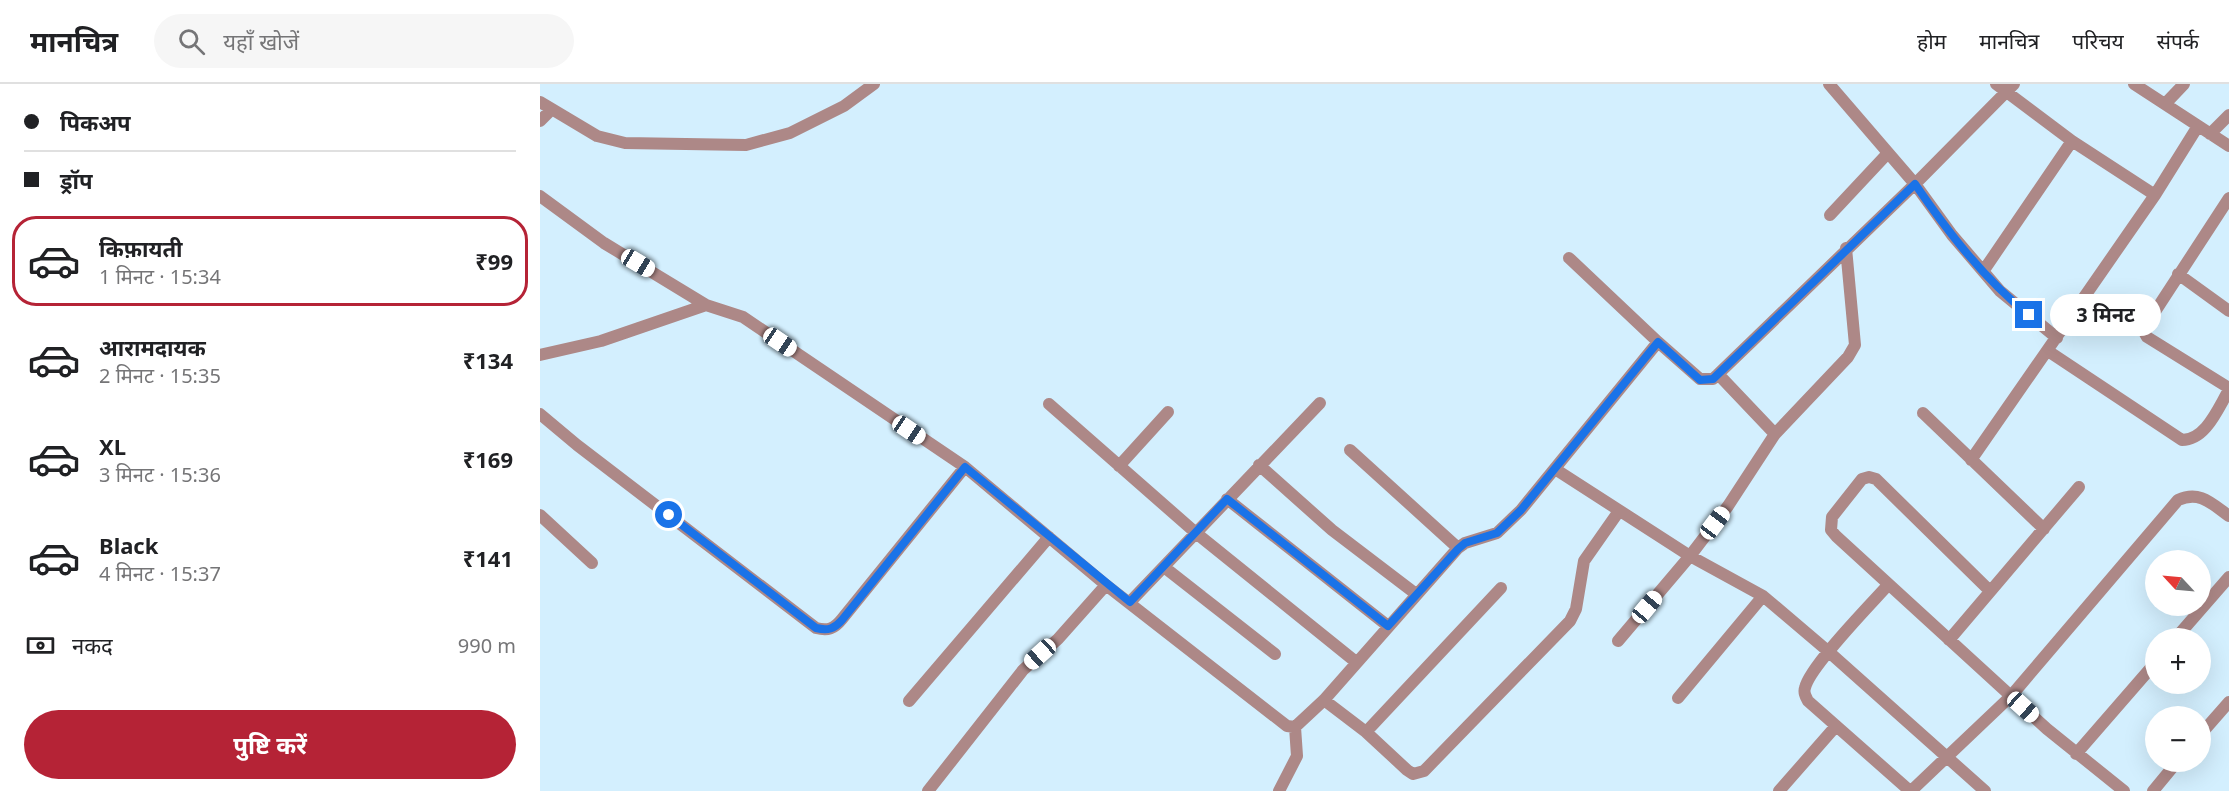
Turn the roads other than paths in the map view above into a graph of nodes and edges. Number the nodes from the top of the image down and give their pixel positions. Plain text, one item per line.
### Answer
1 (874, 84) edge
2 (1829, 84) edge
3 (1996, 84) edge
4 (2134, 84) edge
5 (2184, 84) edge
6 (2010, 89) edge
7 (540, 102) edge
8 (2165, 104) junction
9 (551, 110) junction
10 (2229, 115) edge
11 (540, 121) edge
12 (2198, 126) junction
13 (2210, 134) junction
14 (2072, 141) junction
15 (2229, 147) edge
16 (1888, 153) junction
17 (1915, 184) junction
18 (2155, 195) junction
19 (540, 196) edge
20 (2229, 198) edge
21 (1830, 215) dead end
22 (1846, 249) junction
23 (1569, 258) dead end
24 (1983, 270) junction
25 (2178, 274) junction
26 (706, 305) junction
27 (2229, 311) edge
28 (2057, 338) junction
29 (1658, 342) junction
30 (2048, 351) junction
31 (540, 356) edge
32 (1718, 374) junction
33 (2229, 389) edge
34 (1320, 403) dead end
35 (1049, 404) dead end
36 (1168, 412) dead end
37 (1923, 413) dead end
38 (540, 414) edge
39 (1774, 434) junction
40 (1350, 450) dead end
41 (1971, 460) junction
42 (1259, 465) junction
43 (1119, 466) junction
44 (965, 467) junction
45 (1555, 469) junction
46 (2079, 487) dead end
47 (1227, 499) junction
48 (1619, 511) junction
49 (540, 515) edge
50 (2229, 516) edge
51 (2044, 529) junction
52 (1196, 533) junction
53 (1049, 537) junction
54 (1458, 549) junction
55 (1690, 556) junction
56 (592, 563) dead end
57 (1164, 567) junction
58 (2229, 577) edge
59 (1107, 585) junction
60 (1888, 585) junction
61 (1501, 588) dead end
62 (1989, 590) junction
63 (1416, 594) junction
64 (1763, 596) junction
65 (1130, 602) junction
66 (1388, 626) junction
67 (2185, 628) edge
68 (1949, 640) junction
69 (1618, 641) dead end
70 (1829, 652) junction
71 (1275, 654) dead end
72 (1356, 663) junction
73 (2145, 675) edge
74 (2011, 696) junction
75 (1678, 698) dead end
76 (1324, 700) junction
77 (909, 701) dead end
78 (2229, 702) edge
79 (2211, 722) edge
80 (1836, 726) junction
81 (1295, 727) junction
82 (1366, 732) junction
83 (2076, 754) junction
84 (1947, 758) junction
85 (2169, 772) edge
86 (928, 791) edge
87 (1279, 791) edge
88 (1779, 791) edge
89 (1911, 791) edge
90 (1984, 791) edge
91 (2124, 791) edge
92 (2153, 791) edge

1 - 9 street
2 - 16 street
3 - 6 street
4 - 8 street
5 - 8 street
6 - 14 street
6 - 17 street
7 - 9 street
8 - 12 street
9 - 11 street
10 - 13 street
12 - 13 street
12 - 18 street
13 - 15 street
14 - 18 street
14 - 24 street
16 - 17 street
16 - 21 street
17 - 22 street
17 - 24 street
18 - 28 street
19 - 26 street
20 - 25 street
22 - 32 street
22 - 39 street
23 - 29 street
24 - 28 street
25 - 27 street
25 - 33 street
26 - 31 street
26 - 44 street
28 - 30 street
29 - 32 street
29 - 45 street
30 - 33 street
30 - 41 street
32 - 39 street
34 - 42 street
35 - 43 street
36 - 43 street
37 - 41 street
38 - 44 street
39 - 55 street
40 - 54 street
41 - 51 street
42 - 47 street
42 - 63 street
43 - 52 street
44 - 53 street
45 - 48 street
45 - 54 street
46 - 51 street
47 - 52 street
47 - 66 street
48 - 55 street
48 - 82 street
49 - 56 street
50 - 74 street
51 - 62 street
52 - 57 street
52 - 72 street
53 - 59 street
53 - 77 street
54 - 63 street
55 - 64 street
55 - 69 street
57 - 65 street
57 - 71 street
58 - 67 street
59 - 65 street
59 - 86 street
60 - 62 street
60 - 68 street
60 - 70 street
61 - 82 street
62 - 68 street
63 - 66 street
64 - 70 street
64 - 75 street
65 - 81 street
66 - 72 street
68 - 74 street
70 - 80 street
70 - 84 street
72 - 76 street
73 - 83 street
74 - 83 street
74 - 84 street
76 - 81 street
76 - 82 street
78 - 79 street
80 - 88 street
80 - 89 street
81 - 87 street
83 - 91 street
84 - 89 street
84 - 90 street
85 - 92 street

